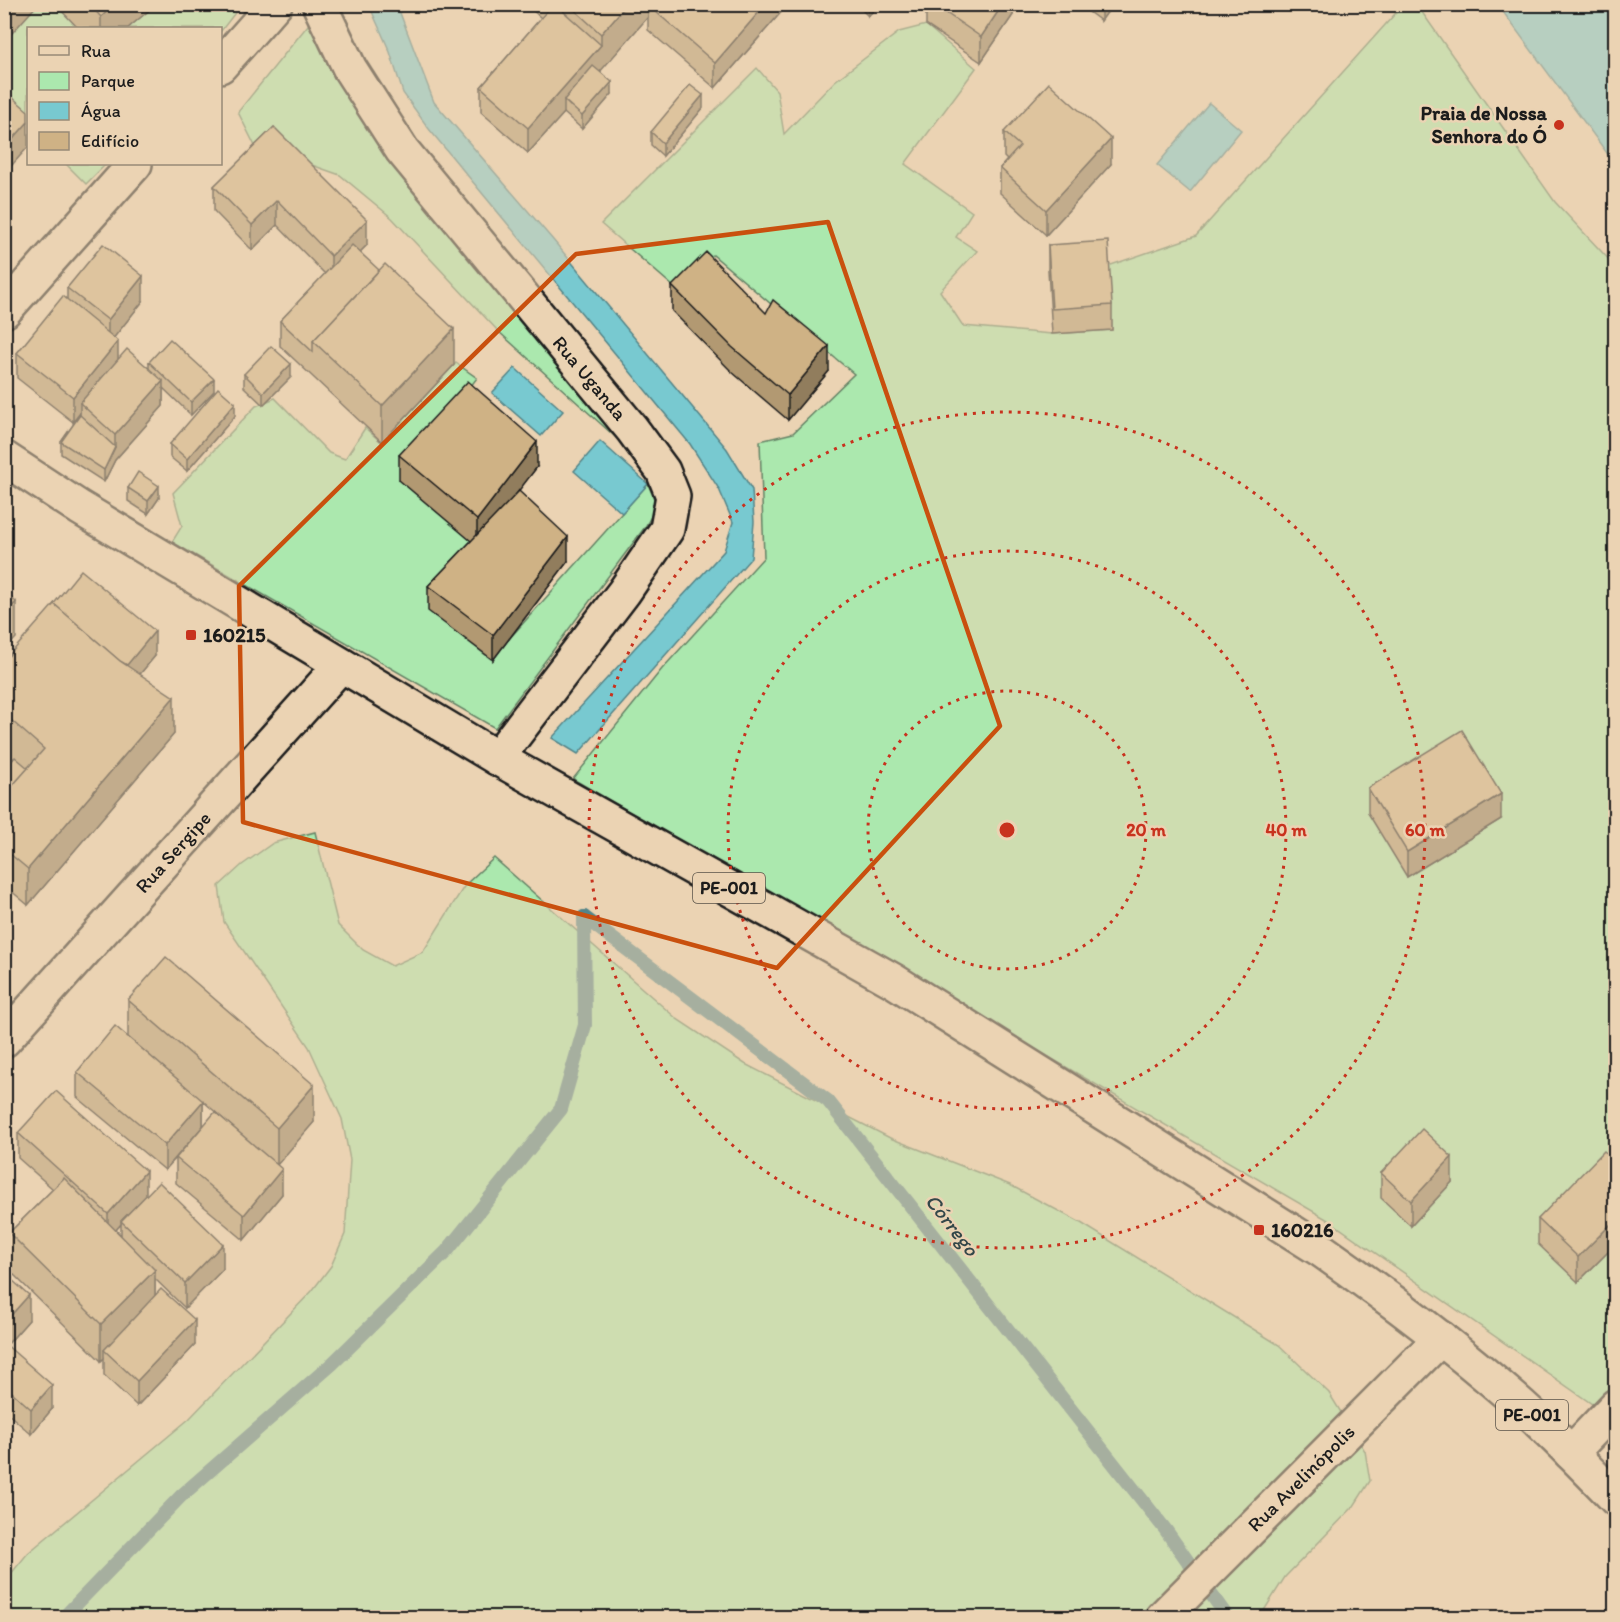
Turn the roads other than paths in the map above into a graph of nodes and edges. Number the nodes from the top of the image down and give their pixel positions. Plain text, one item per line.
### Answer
1 (275, 4) edge
2 (319, 4) edge
3 (222, 64) edge
4 (134, 165) edge
5 (4, 311) edge
6 (4, 458) edge
7 (341, 665) junction
8 (497, 758) junction
9 (4, 1040) edge
10 (1441, 1338) junction
11 (1616, 1406) edge
12 (1572, 1453) junction
13 (1616, 1499) edge
14 (1163, 1616) edge

1 - 3 street
2 - 8 street, Rua Uganda
4 - 5 street
6 - 7 street, PE-001
7 - 8 street, PE-001
7 - 9 street, Rua Sergipe
8 - 10 street, PE-001
10 - 12 street, PE-001
10 - 14 street, Rua Avelinópolis
11 - 12 street
12 - 13 street, PE-001

